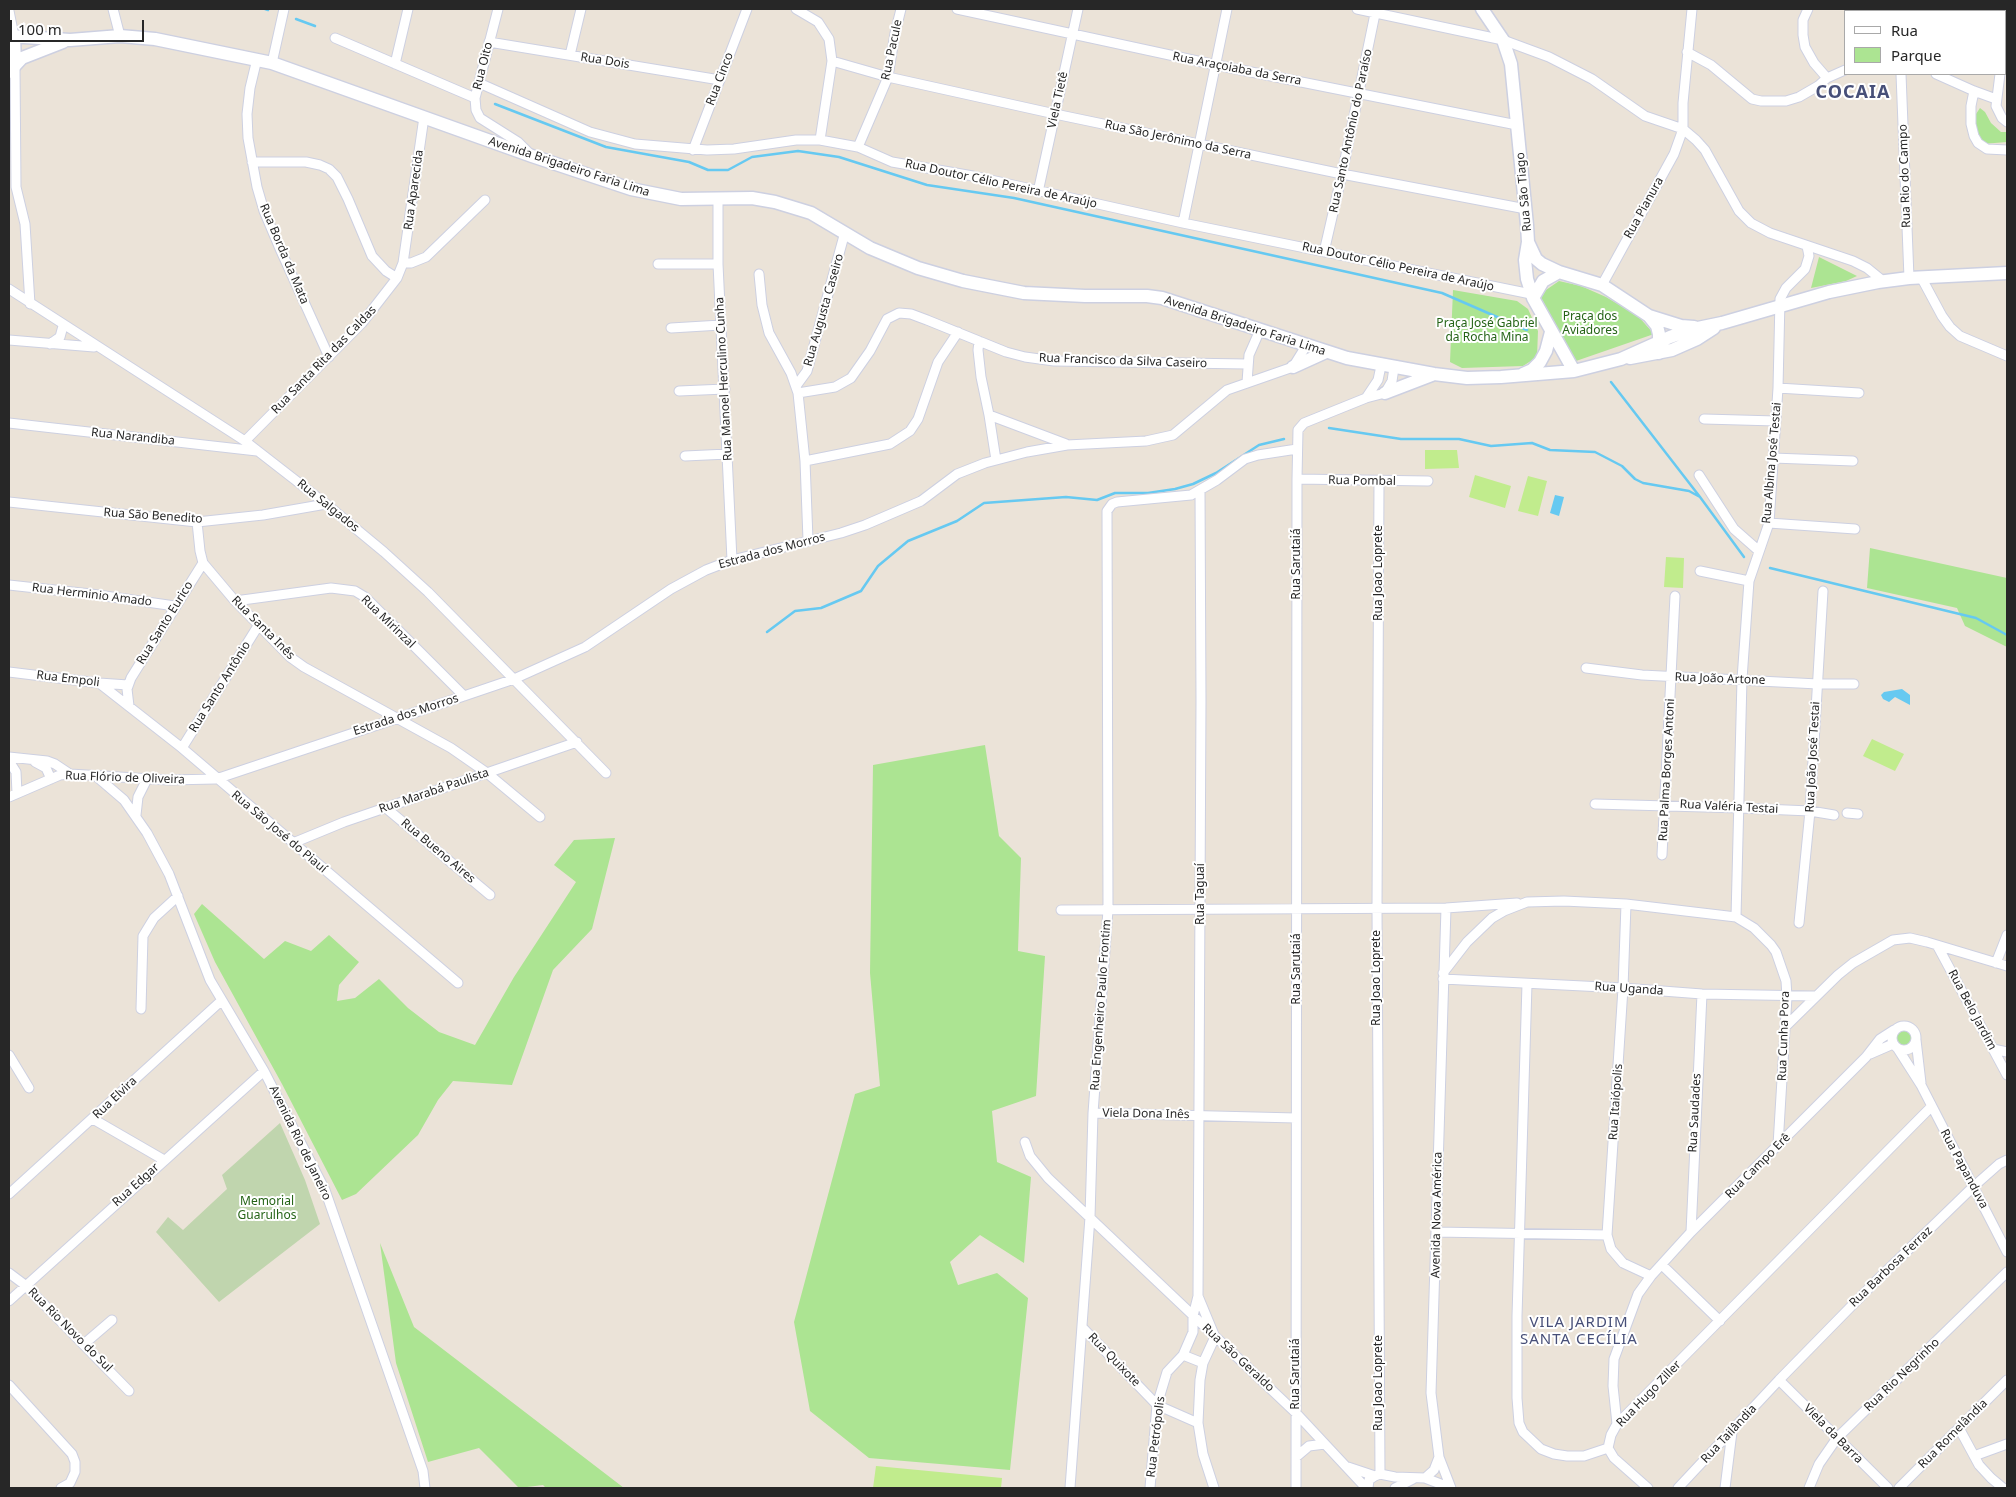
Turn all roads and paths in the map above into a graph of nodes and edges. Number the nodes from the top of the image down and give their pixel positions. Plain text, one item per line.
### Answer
1 (113, 9) edge
2 (284, 9) edge
3 (408, 9) edge
4 (498, 9) edge
5 (581, 9) edge
6 (747, 9) edge
7 (796, 9) edge
8 (901, 9) edge
9 (957, 9) edge
10 (1078, 9) edge
11 (1227, 9) edge
12 (1357, 9) edge
13 (1482, 9) edge
14 (1692, 9) edge
15 (1808, 9) edge
16 (9, 11) edge
17 (1376, 11) edge
18 (1073, 34) junction
19 (11, 36) edge
20 (120, 36) junction
21 (335, 38) dead end
22 (70, 40) junction
23 (1504, 40) junction
24 (489, 42) junction
25 (1687, 52) junction
26 (570, 55) junction
27 (257, 59) junction
28 (832, 61) junction
29 (272, 63) junction
30 (395, 64) junction
31 (1216, 65) junction
32 (12, 68) edge
33 (1844, 70) edge
34 (1901, 75) edge
35 (1938, 75) edge
36 (2000, 75) edge
37 (888, 77) junction
38 (1827, 78) junction
39 (720, 80) junction
40 (479, 82) junction
41 (1974, 91) junction
42 (1359, 93) junction
43 (475, 98) junction
44 (1996, 98) junction
45 (1055, 114) junction
46 (424, 117) junction
47 (2007, 122) edge
48 (1517, 125) junction
49 (1683, 129) junction
50 (820, 140) junction
51 (1200, 144) junction
52 (858, 147) junction
53 (693, 150) junction
54 (2007, 150) edge
55 (532, 156) junction
56 (252, 162) junction
57 (1342, 174) junction
58 (1038, 192) junction
59 (718, 198) junction
60 (485, 200) dead end
61 (1526, 209) junction
62 (1183, 223) junction
63 (845, 232) junction
64 (1528, 242) junction
65 (1807, 246) junction
66 (1324, 252) junction
67 (403, 263) junction
68 (658, 264) dead end
69 (718, 264) junction
70 (1559, 272) junction
71 (2007, 273) edge
72 (759, 274) dead end
73 (397, 278) junction
74 (1915, 278) junction
75 (1883, 281) junction
76 (1791, 283) junction
77 (1602, 285) junction
78 (9, 290) edge
79 (1532, 296) junction
80 (1794, 301) junction
81 (30, 304) junction
82 (1780, 305) junction
83 (1649, 316) junction
84 (1722, 323) junction
85 (721, 325) junction
86 (63, 326) junction
87 (671, 328) dead end
88 (1702, 328) junction
89 (1260, 330) junction
90 (958, 332) junction
91 (1551, 332) junction
92 (9, 340) edge
93 (979, 341) junction
94 (50, 344) junction
95 (1306, 346) junction
96 (96, 347) junction
97 (1660, 347) junction
98 (1326, 352) junction
99 (329, 356) junction
100 (2007, 356) edge
101 (1247, 364) junction
102 (1381, 366) junction
103 (1293, 367) junction
104 (1394, 368) junction
105 (1574, 371) junction
106 (1434, 374) junction
107 (1518, 377) junction
108 (1247, 382) junction
109 (1778, 388) junction
110 (725, 389) junction
111 (797, 389) junction
112 (679, 391) dead end
113 (1384, 393) junction
114 (1859, 393) dead end
115 (1366, 398) junction
116 (989, 415) junction
117 (1704, 419) dead end
118 (1776, 421) junction
119 (9, 423) edge
120 (245, 441) junction
121 (1067, 444) junction
122 (1297, 450) junction
123 (258, 451) junction
124 (728, 454) junction
125 (685, 456) dead end
126 (1773, 458) junction
127 (996, 460) junction
128 (805, 461) junction
129 (1853, 461) dead end
130 (1699, 475) dead end
131 (1296, 479) junction
132 (1428, 481) dead end
133 (1379, 482) junction
134 (1200, 491) junction
135 (9, 502) edge
136 (326, 504) junction
137 (197, 522) junction
138 (1768, 523) junction
139 (1855, 529) dead end
140 (808, 540) junction
141 (1759, 551) junction
142 (732, 560) junction
143 (203, 562) junction
144 (1700, 571) dead end
145 (1749, 581) junction
146 (9, 585) edge
147 (1823, 590) dead end
148 (1675, 596) dead end
149 (235, 601) junction
150 (175, 606) junction
151 (258, 626) junction
152 (1586, 668) dead end
153 (9, 672) edge
154 (1672, 677) junction
155 (514, 679) junction
156 (1742, 679) junction
157 (99, 683) junction
158 (128, 684) junction
159 (1818, 684) junction
160 (1854, 684) dead end
161 (464, 696) junction
162 (129, 706) junction
163 (396, 718) junction
164 (576, 742) junction
165 (182, 748) junction
166 (9, 759) edge
167 (30, 760) junction
168 (487, 773) junction
169 (606, 773) dead end
170 (70, 774) junction
171 (96, 776) junction
172 (51, 779) junction
173 (147, 779) junction
174 (216, 779) junction
175 (13, 795) edge
176 (1595, 804) dead end
177 (1664, 805) junction
178 (386, 808) junction
179 (1740, 808) junction
180 (1810, 811) junction
181 (1847, 813) dead end
182 (1858, 814) dead end
183 (136, 815) junction
184 (1834, 815) dead end
185 (540, 817) dead end
186 (294, 843) junction
187 (1662, 855) dead end
188 (490, 895) dead end
189 (178, 896) junction
190 (1527, 902) junction
191 (1626, 904) junction
192 (1297, 908) junction
193 (1377, 908) junction
194 (1446, 908) junction
195 (1061, 910) dead end
196 (1108, 910) junction
197 (1201, 910) junction
198 (1736, 917) junction
199 (1799, 923) dead end
200 (2007, 935) edge
201 (1937, 945) junction
202 (1996, 963) junction
203 (2007, 966) edge
204 (1443, 976) junction
205 (458, 982) dead end
206 (1527, 984) junction
207 (1623, 988) junction
208 (1702, 994) junction
209 (1815, 996) junction
210 (1787, 997) junction
211 (221, 1001) junction
212 (141, 1009) dead end
213 (1785, 1027) junction
214 (1894, 1030) junction
215 (1916, 1040) junction
216 (1896, 1046) junction
217 (1993, 1049) junction
218 (2007, 1052) edge
219 (9, 1055) edge
220 (1866, 1057) junction
221 (264, 1071) junction
222 (2007, 1075) edge
223 (1921, 1085) junction
224 (29, 1088) dead end
225 (1931, 1107) junction
226 (1093, 1113) junction
227 (1200, 1115) junction
228 (1296, 1118) junction
229 (93, 1119) junction
230 (1025, 1142) dead end
231 (1778, 1145) junction
232 (164, 1160) junction
233 (2007, 1160) edge
234 (1973, 1187) junction
235 (9, 1194) edge
236 (1090, 1217) junction
237 (1436, 1232) junction
238 (1691, 1232) junction
239 (1520, 1233) junction
240 (1607, 1235) junction
241 (2007, 1252) edge
242 (1662, 1265) junction
243 (2007, 1272) edge
244 (9, 1273) edge
245 (1651, 1276) junction
246 (25, 1285) junction
247 (1198, 1296) junction
248 (9, 1301) edge
249 (1193, 1316) junction
250 (112, 1320) dead end
251 (1720, 1321) junction
252 (1082, 1327) junction
253 (1215, 1337) junction
254 (84, 1344) junction
255 (1183, 1355) junction
256 (1203, 1364) junction
257 (1779, 1380) junction
258 (2007, 1380) edge
259 (9, 1385) edge
260 (129, 1391) dead end
261 (1157, 1405) junction
262 (1296, 1413) junction
263 (1198, 1423) junction
264 (1618, 1424) junction
265 (1959, 1428) junction
266 (1732, 1432) junction
267 (1837, 1438) junction
268 (1325, 1444) junction
269 (2007, 1444) edge
270 (1608, 1448) junction
271 (1714, 1450) junction
272 (1974, 1456) junction
273 (1296, 1457) junction
274 (1439, 1457) junction
275 (1728, 1463) junction
276 (1348, 1467) junction
277 (1380, 1475) junction
278 (1420, 1478) junction
279 (61, 1488) edge
280 (425, 1488) edge
281 (1070, 1488) edge
282 (1150, 1488) edge
283 (1214, 1488) edge
284 (1296, 1488) edge
285 (1367, 1488) edge
286 (1393, 1488) edge
287 (1451, 1488) edge
288 (1648, 1488) edge
289 (1678, 1488) edge
290 (1725, 1488) edge
291 (1809, 1488) edge
292 (1888, 1488) edge
293 (1899, 1488) edge
294 (2003, 1488) edge

1 - 20 street
2 - 29 street
3 - 30 street
4 - 24 street, Rua Oito
5 - 26 street
6 - 39 street, Rua Cinco
7 - 28 street
8 - 37 street, Rua Pacule
9 - 18 street, Rua Araçoiaba da Serra
10 - 18 street, Viela Tietê
11 - 31 street
12 - 17 street
13 - 23 main road, Rua São Tiago
14 - 25 street, Rua Pianura
15 - 38 street
16 - 19 street
17 - 23 street
17 - 42 street, Rua Santo Antônio do Paraíso
18 - 31 street, Rua Araçoiaba da Serra
18 - 45 street, Viela Tietê
19 - 22 main road, Avenida Brigadeiro Faria Lima
19 - 32 main road
20 - 22 main road, Avenida Brigadeiro Faria Lima
20 - 27 main road, Avenida Brigadeiro Faria Lima
21 - 30 street
22 - 32 main road, Avenida Brigadeiro Faria Lima
23 - 48 main road, Rua São Tiago
23 - 49 street
24 - 26 street, Rua Dois
24 - 40 street, Rua Oito
25 - 38 street
25 - 49 street, Rua Pianura
26 - 39 street, Rua Dois
27 - 29 main road, Avenida Brigadeiro Faria Lima
27 - 56 street, Rua Borda da Mata
28 - 37 street, Rua São Jerônimo da Serra
28 - 50 street
29 - 46 main road, Avenida Brigadeiro Faria Lima
30 - 43 street
31 - 42 street, Rua Araçoiaba da Serra
31 - 51 street
32 - 81 street
33 - 38 street
34 - 74 street, Rua Rio do Campo
35 - 41 street
36 - 44 street
37 - 45 street, Rua São Jerônimo da Serra
37 - 52 street, Rua Pacule
39 - 53 street, Rua Cinco
40 - 43 street, Rua Oito
40 - 53 street, Rua Doutor Célio Pereira de Araújo
41 - 44 street
41 - 54 street
42 - 48 street, Rua Araçoiaba da Serra
42 - 57 street, Rua Santo Antônio do Paraíso
43 - 55 street, Rua Oito
44 - 47 street
45 - 51 street, Rua São Jerônimo da Serra
45 - 58 street, Viela Tietê
46 - 55 main road, Avenida Brigadeiro Faria Lima
46 - 67 street, Rua Aparecida
48 - 61 main road, Rua São Tiago
49 - 65 street
49 - 77 street, Rua Pianura
50 - 52 street, Rua Doutor Célio Pereira de Araújo
50 - 53 street, Rua Doutor Célio Pereira de Araújo
51 - 57 street, Rua São Jerônimo da Serra
51 - 62 street
52 - 58 street, Rua Doutor Célio Pereira de Araújo
55 - 59 main road, Avenida Brigadeiro Faria Lima
56 - 73 street
56 - 99 street, Rua Borda da Mata
57 - 61 street, Rua São Jerônimo da Serra
57 - 66 street, Rua Santo Antônio do Paraíso
58 - 62 street, Rua Doutor Célio Pereira de Araújo
59 - 63 main road, Avenida Brigadeiro Faria Lima
59 - 69 street, Rua Manoel Herculino Cunha
60 - 67 street
61 - 64 main road, Rua São Tiago
62 - 66 street, Rua Doutor Célio Pereira de Araújo
63 - 89 main road, Avenida Brigadeiro Faria Lima
63 - 111 street, Rua Augusta Caseiro
64 - 70 main road
64 - 79 main road, Rua São Tiago
65 - 75 street
65 - 76 street
66 - 79 street, Rua Doutor Célio Pereira de Araújo
67 - 73 street, Rua Santa Rita das Caldas
68 - 69 street
69 - 85 street, Rua Manoel Herculino Cunha
70 - 77 main road
70 - 79 main road
71 - 74 main road, Avenida Brigadeiro Faria Lima
72 - 111 street
73 - 99 street, Rua Santa Rita das Caldas
74 - 75 main road, Avenida Brigadeiro Faria Lima
74 - 100 street
75 - 80 main road, Avenida Brigadeiro Faria Lima
76 - 80 street
76 - 82 street
77 - 83 main road
78 - 81 street, Rua Salgados
79 - 91 main road, Rua São Tiago
80 - 82 main road, Avenida Brigadeiro Faria Lima
81 - 86 street, Rua Salgados
82 - 84 main road, Avenida Brigadeiro Faria Lima
82 - 109 street, Rua Albina José Testai
83 - 88 main road
83 - 97 main road
84 - 88 main road, Avenida Brigadeiro Faria Lima
84 - 97 main road, Avenida Brigadeiro Faria Lima
85 - 87 street
85 - 110 street, Rua Manoel Herculino Cunha
86 - 94 street
86 - 96 street, Rua Salgados
88 - 97 main road, Avenida Brigadeiro Faria Lima
89 - 95 main road, Avenida Brigadeiro Faria Lima
89 - 101 street
90 - 93 street, Rua Francisco da Silva Caseiro
90 - 111 street, Rua Francisco da Silva Caseiro
90 - 128 street
91 - 105 main road, Rua São Tiago
91 - 107 main road
92 - 94 street
93 - 101 street, Rua Francisco da Silva Caseiro
93 - 116 street
94 - 96 street
95 - 98 main road, Avenida Brigadeiro Faria Lima
95 - 103 street
96 - 120 street, Rua Salgados
97 - 105 main road, Avenida Brigadeiro Faria Lima
98 - 102 main road, Avenida Brigadeiro Faria Lima
98 - 103 main road
99 - 120 street, Rua Santa Rita das Caldas
101 - 108 street
102 - 104 main road, Avenida Brigadeiro Faria Lima
102 - 115 street
103 - 108 street, Estrada dos Morros
104 - 106 main road, Avenida Brigadeiro Faria Lima
104 - 113 street
105 - 107 main road, Avenida Brigadeiro Faria Lima
106 - 107 main road, Avenida Brigadeiro Faria Lima
106 - 113 main road
108 - 121 street, Estrada dos Morros
109 - 114 street
109 - 118 street, Rua Albina José Testai
110 - 112 street
110 - 124 street, Rua Manoel Herculino Cunha
111 - 128 street
113 - 115 street
115 - 122 street, Rua Sarutaiá
116 - 121 street
116 - 127 street
117 - 118 street
118 - 126 street, Rua Albina José Testai
119 - 123 street, Rua Narandiba
120 - 123 street, Rua Salgados
121 - 127 street, Estrada dos Morros
122 - 131 street, Rua Sarutaiá
122 - 134 street
123 - 136 street, Rua Salgados
124 - 125 street
124 - 142 street, Rua Manoel Herculino Cunha
126 - 129 street
126 - 138 street, Rua Albina José Testai
127 - 140 street, Estrada dos Morros
128 - 140 street
130 - 141 street
131 - 133 street, Rua Pombal
131 - 192 street, Rua Sarutaiá
132 - 133 street, Rua Pombal
133 - 193 street, Rua Joao Loprete
134 - 196 street, Rua Engenheiro Paulo Frontim
134 - 197 street, Rua Taguaí
135 - 137 street, Rua São Benedito
136 - 137 street, Rua São Benedito
136 - 155 street, Rua Salgados
137 - 143 street
138 - 139 street
138 - 141 street, Rua Albina José Testai
140 - 142 street, Estrada dos Morros
141 - 145 street, Rua Albina José Testai
142 - 155 street, Estrada dos Morros
143 - 149 street, Rua Santa Inês
143 - 150 street, Rua Santo Eurico
144 - 145 street
145 - 156 street, Rua Albina José Testai
146 - 150 street, Rua Herminio Amado
147 - 159 street, Rua João José Testai
148 - 154 street, Rua Palma Borges Antoni
149 - 151 street, Rua Santa Inês
149 - 161 street, Rua Mirinzal
150 - 158 street, Rua Santo Eurico
151 - 163 street, Rua Santa Inês
151 - 165 street, Rua Santo Antônio
152 - 154 street, Rua João Artone
153 - 157 street, Rua Empoli
154 - 156 street, Rua João Artone
154 - 177 street, Rua Palma Borges Antoni
155 - 161 street, Estrada dos Morros
155 - 164 street, Rua Salgados
156 - 159 street, Rua João Artone
156 - 179 street, Rua Albina José Testai
157 - 158 street, Rua Empoli
157 - 162 street, Rua São José do Piauí
158 - 162 street
159 - 160 street, Rua João Artone
159 - 180 street, Rua João José Testai
161 - 163 street, Estrada dos Morros
162 - 165 street, Rua São José do Piauí
163 - 168 street, Rua Santa Inês
163 - 174 street, Estrada dos Morros
164 - 168 street, Rua Marabá Paulista
164 - 169 street, Rua Salgados
165 - 174 street, Rua São José do Piauí
166 - 167 street
166 - 175 street
167 - 170 street
167 - 172 street
168 - 178 street, Rua Marabá Paulista
168 - 185 street, Rua Santa Inês
170 - 171 street, Rua Flório de Oliveira
170 - 172 street, Rua Flório de Oliveira
171 - 173 street, Rua Flório de Oliveira
171 - 183 street, Avenida Rio de Janeiro
172 - 175 street, Rua Flório de Oliveira
173 - 174 street, Rua Flório de Oliveira
173 - 183 street
174 - 186 street, Rua São José do Piauí
176 - 177 street, Rua Valéria Testai
177 - 179 street, Rua Valéria Testai
177 - 187 street, Rua Palma Borges Antoni
178 - 186 street, Rua Marabá Paulista
178 - 188 street, Rua Bueno Aires
179 - 180 street, Rua Valéria Testai
179 - 198 street, Rua Albina José Testai
180 - 184 street, Rua Valéria Testai
180 - 199 street, Rua João José Testai
181 - 182 street
183 - 189 street, Avenida Rio de Janeiro
186 - 205 street, Rua São José do Piauí
189 - 211 street, Avenida Rio de Janeiro
189 - 212 street
190 - 191 street
190 - 194 street
190 - 204 street
191 - 198 street
191 - 207 street, Rua Itaiópolis
192 - 193 street
192 - 197 street
192 - 228 street, Rua Sarutaiá
193 - 194 street
193 - 277 street, Rua Joao Loprete
194 - 204 street, Avenida Nova América
195 - 196 street
196 - 197 street
196 - 226 street, Rua Engenheiro Paulo Frontim
197 - 227 street, Rua Taguaí
198 - 210 street, Rua Cunha Pora
200 - 202 street
201 - 202 street
201 - 209 street
201 - 217 street, Rua Belo Jardim
202 - 203 street
204 - 206 street, Rua Uganda
204 - 237 street, Avenida Nova América
206 - 207 street, Rua Uganda
206 - 239 street
207 - 208 street, Rua Uganda
207 - 240 street, Rua Itaiópolis
208 - 210 street, Rua Uganda
208 - 238 street, Rua Saudades
209 - 210 street, Rua Uganda
209 - 213 street
210 - 213 street, Rua Cunha Pora
211 - 221 street, Avenida Rio de Janeiro
211 - 229 street, Rua Elvira
213 - 231 street, Rua Cunha Pora
214 - 215 street
214 - 216 street
214 - 220 street, Rua Campo Erê
215 - 216 street
215 - 223 street, Rua Papanduva
216 - 220 street, Rua Campo Erê
216 - 223 street, Rua Papanduva
217 - 218 street
217 - 222 street, Rua Belo Jardim
219 - 224 street
220 - 231 street, Rua Campo Erê
221 - 232 street, Rua Edgar
221 - 280 street, Avenida Rio de Janeiro
223 - 225 street, Rua Papanduva
225 - 234 street, Rua Papanduva
225 - 251 street, Rua Hugo Ziller
226 - 227 street, Viela Dona Inês
226 - 236 street, Rua Engenheiro Paulo Frontim
227 - 228 street, Viela Dona Inês
227 - 247 street, Rua Taguaí
228 - 262 street, Rua Sarutaiá
229 - 232 street
229 - 235 street, Rua Elvira
230 - 236 street, Rua São Geraldo
231 - 238 street, Rua Campo Erê
232 - 246 street, Rua Edgar
233 - 234 street, Rua Barbosa Ferraz
234 - 241 street, Rua Papanduva
234 - 257 street, Rua Barbosa Ferraz
236 - 249 street, Rua São Geraldo
236 - 252 street, Rua Engenheiro Paulo Frontim
237 - 239 street
237 - 274 street, Avenida Nova América
238 - 242 street, Rua Campo Erê
239 - 240 street
239 - 270 street
240 - 245 street
242 - 245 street, Rua Campo Erê
242 - 251 street
243 - 267 street, Rua Rio Negrinho
244 - 246 street, Rua Rio Novo do Sul
245 - 264 street, Rua Campo Erê
246 - 248 street, Rua Edgar
246 - 254 street, Rua Rio Novo do Sul
247 - 249 street, Rua Taguaí
247 - 253 street, Rua Taguaí
249 - 253 street, Rua São Geraldo
249 - 255 street, Rua São Geraldo
250 - 254 street
251 - 264 street, Rua Hugo Ziller
252 - 261 street, Rua Quixote
252 - 281 street, Rua Engenheiro Paulo Frontim
253 - 256 street
253 - 262 street, Rua São Geraldo
254 - 260 street, Rua Rio Novo do Sul
255 - 256 street
255 - 261 street, Rua Petrópolis
256 - 263 street
257 - 266 street, Rua Tailândia
257 - 267 street, Viela da Barra
258 - 265 street, Rua Romelândia
259 - 279 street
261 - 263 street, Rua Quixote
261 - 282 street, Rua Petrópolis
262 - 268 street, Rua São Geraldo
262 - 273 street, Rua Sarutaiá
263 - 283 street
264 - 270 street, Rua Hugo Ziller
265 - 272 street
265 - 293 street, Rua Romelândia
266 - 271 street, Rua Tailândia
266 - 275 street
267 - 291 street, Rua Rio Negrinho
267 - 292 street, Viela da Barra
268 - 273 street
268 - 276 street, Rua São Geraldo
269 - 272 street
270 - 288 street
271 - 275 street
271 - 289 street, Rua Tailândia
272 - 294 street
273 - 284 street, Rua Sarutaiá
274 - 278 street
274 - 287 street, Avenida Nova América
275 - 290 street
276 - 277 street
276 - 285 street, Rua São Geraldo
277 - 278 street
277 - 285 street
277 - 286 street
278 - 286 street
278 - 287 street

